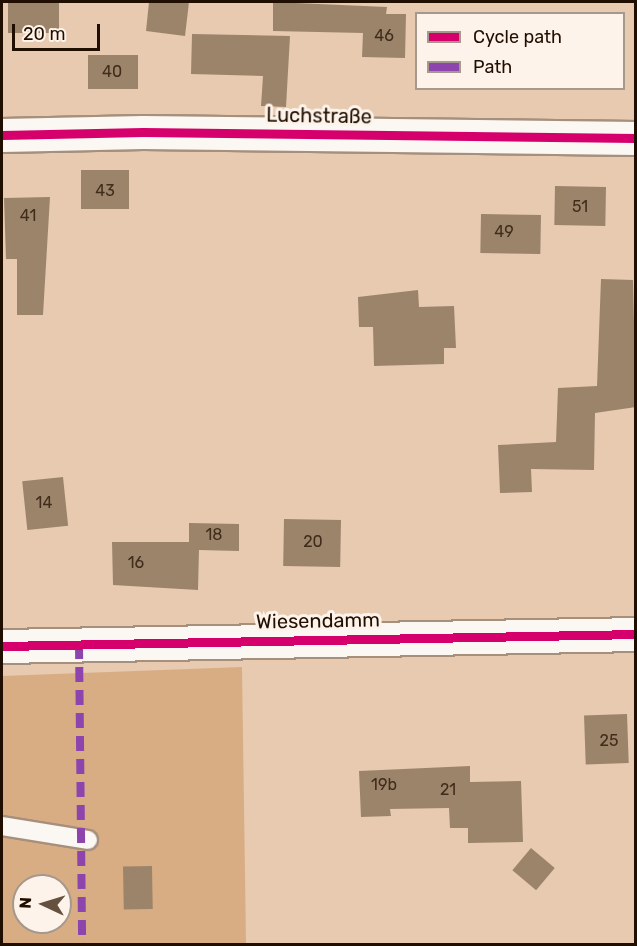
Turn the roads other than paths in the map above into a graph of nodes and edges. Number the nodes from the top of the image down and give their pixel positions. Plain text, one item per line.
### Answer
1 (2, 135) edge
2 (636, 138) edge
3 (636, 634) edge
4 (2, 646) edge
5 (2, 826) edge
6 (88, 840) dead end

1 - 2 street, Luchstraße
3 - 4 street, Wiesendamm
5 - 6 lane

